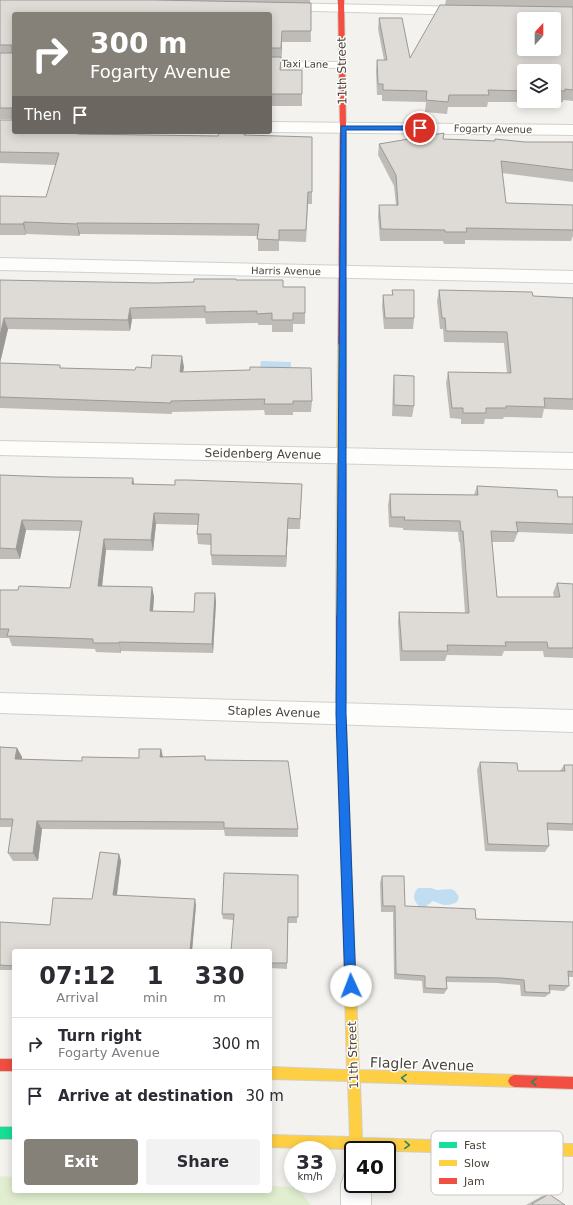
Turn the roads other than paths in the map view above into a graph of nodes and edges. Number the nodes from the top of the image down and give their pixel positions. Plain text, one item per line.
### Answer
1 (341, 4) edge
2 (270, 7) edge
3 (480, 11) edge
4 (272, 64) edge
5 (341, 65) junction
6 (272, 127) edge
7 (343, 128) junction
8 (573, 130) edge
9 (0, 264) edge
10 (343, 272) junction
11 (573, 277) edge
12 (0, 448) edge
13 (341, 456) junction
14 (573, 461) edge
15 (0, 703) edge
16 (341, 714) junction
17 (573, 721) edge
18 (0, 1065) edge
19 (12, 1065) edge
20 (272, 1073) edge
21 (354, 1076) junction
22 (573, 1083) edge
23 (0, 1133) edge
24 (12, 1133) edge
25 (272, 1141) edge
26 (356, 1141) edge
27 (344, 1146) edge
28 (396, 1148) edge
29 (431, 1148) edge
30 (563, 1150) edge
31 (573, 1150) edge
32 (356, 1193) edge
33 (356, 1205) edge

1 - 2 street
1 - 3 street
1 - 5 street, 11th Street
4 - 5 lane, Taxi Lane
5 - 7 street, 11th Street
6 - 7 street, Fogarty Avenue
7 - 8 street, Fogarty Avenue
7 - 10 street, 11th Street
9 - 10 street, Harris Avenue
10 - 11 street, Harris Avenue
10 - 13 street, 11th Street
12 - 13 street, Seidenberg Avenue
13 - 14 street, Seidenberg Avenue
13 - 16 street, 11th Street
15 - 16 street, Staples Avenue
16 - 17 street, Staples Avenue
16 - 21 street, 11th Street
18 - 19 street
20 - 21 street, Flagler Avenue
22 -> 21 street, Flagler Avenue
21 - 26 street, 11th Street
23 - 24 street
25 - 27 street
28 -> 29 street
30 -> 31 street
32 - 33 street

